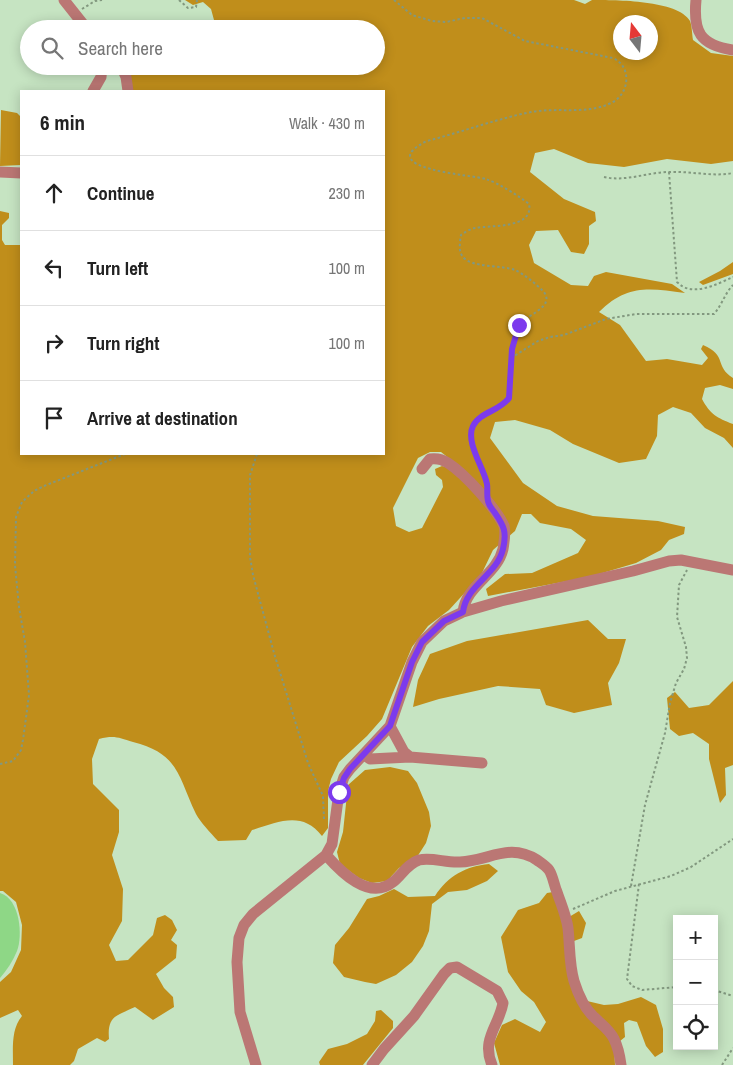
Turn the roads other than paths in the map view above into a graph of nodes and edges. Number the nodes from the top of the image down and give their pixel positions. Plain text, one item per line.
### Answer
1 (64, 0) edge
2 (696, 0) edge
3 (80, 20) edge
4 (733, 50) edge
5 (101, 75) edge
6 (125, 75) edge
7 (94, 90) edge
8 (128, 90) edge
9 (0, 172) edge
10 (20, 173) edge
11 (422, 469) dead end
12 (733, 570) edge
13 (463, 612) junction
14 (390, 726) junction
15 (364, 755) junction
16 (410, 757) junction
17 (482, 763) dead end
18 (326, 855) junction
19 (256, 1065) edge
20 (372, 1065) edge
21 (492, 1065) edge
22 (621, 1065) edge

1 - 3 street
2 - 4 street
5 - 7 street
6 - 8 street
9 - 10 street
11 - 13 street
12 - 13 street
13 - 14 street
14 - 15 street
14 - 16 street
15 - 16 street
15 - 18 street
16 - 17 street
18 - 19 street
18 - 22 street
20 - 21 street

